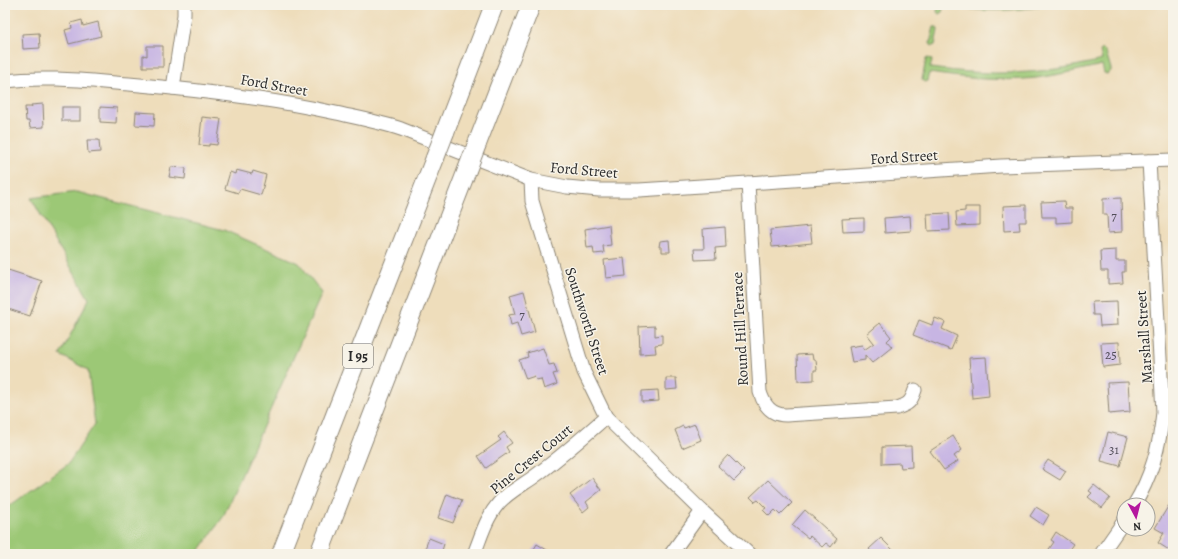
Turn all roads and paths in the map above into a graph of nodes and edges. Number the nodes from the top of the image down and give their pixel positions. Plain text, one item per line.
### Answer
1 (184, 5) edge
2 (494, 5) edge
3 (531, 5) edge
4 (5, 81) edge
5 (173, 88) junction
6 (1173, 160) edge
7 (1149, 161) junction
8 (532, 180) junction
9 (748, 183) junction
10 (915, 390) dead end
11 (606, 417) junction
12 (1139, 497) edge
13 (702, 511) junction
14 (1116, 532) edge
15 (282, 554) edge
16 (319, 554) edge
17 (474, 554) edge
18 (671, 554) edge
19 (749, 554) edge
20 (1101, 554) edge

1 - 5 street
2 - 15 highway, I 95, bridge
3 - 16 highway, I 95, bridge
4 - 5 street, Ford Street
5 - 8 street, Ford Street
6 - 7 street, Ford Street
7 - 9 street, Ford Street
7 - 12 street, Marshall Street
8 - 9 street, Ford Street
8 - 11 street, Southworth Street
9 - 10 street, Round Hill Terrace
11 - 13 street, Southworth Street
11 - 17 street, Pine Crest Court
13 - 18 street
13 - 19 street, Southworth Street
14 - 20 street

